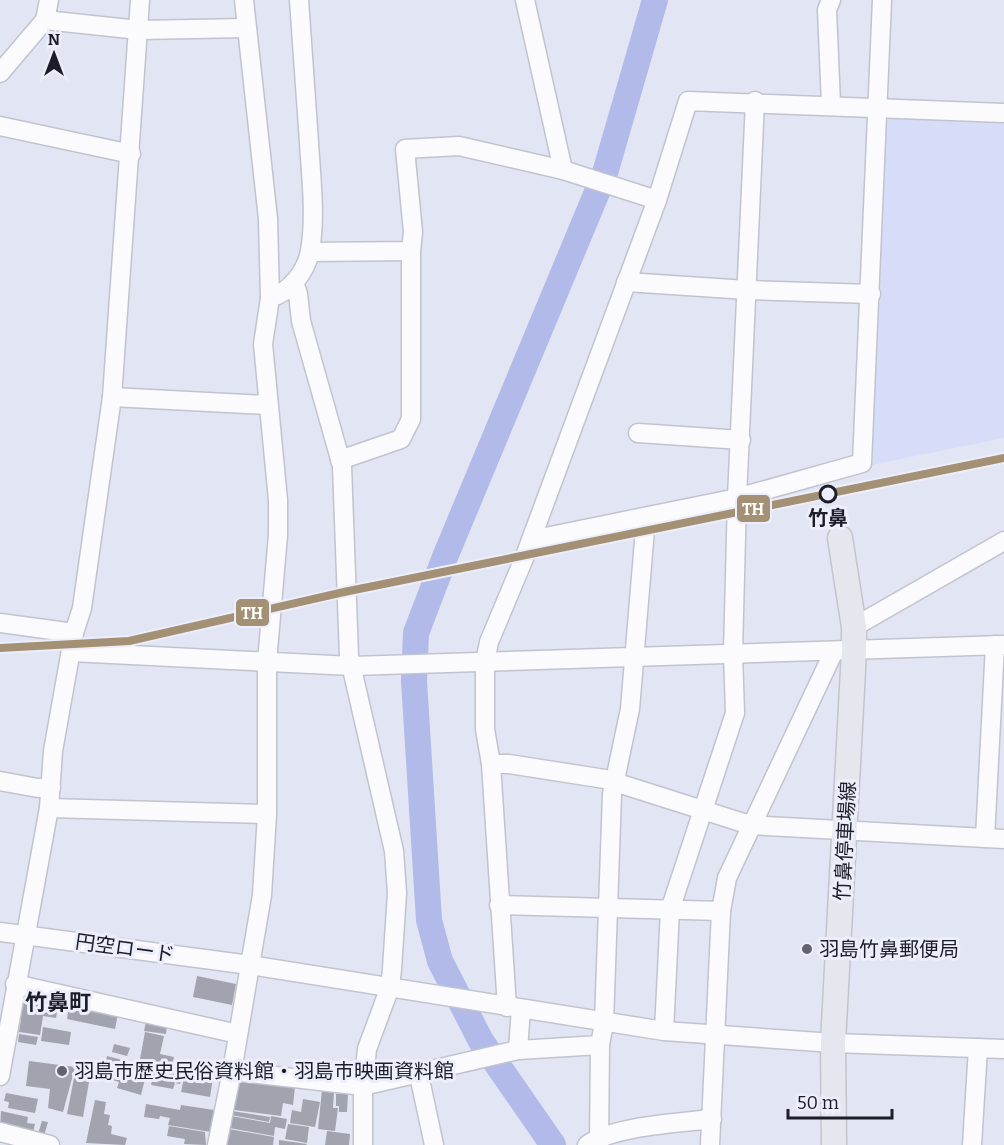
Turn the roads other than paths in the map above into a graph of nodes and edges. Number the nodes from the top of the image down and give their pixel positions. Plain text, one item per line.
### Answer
1 (49, 0) edge
2 (140, 0) edge
3 (244, 0) edge
4 (299, 0) edge
5 (525, 0) edge
6 (831, 0) edge
7 (882, 0) edge
8 (45, 20) junction
9 (246, 28) junction
10 (139, 30) junction
11 (0, 73) edge
12 (755, 101) junction
13 (831, 104) junction
14 (879, 108) junction
15 (1004, 113) edge
16 (0, 126) edge
17 (131, 154) junction
18 (563, 170) junction
19 (657, 200) junction
20 (411, 251) junction
21 (310, 252) junction
22 (294, 282) junction
23 (626, 282) junction
24 (747, 290) junction
25 (870, 294) junction
26 (270, 298) junction
27 (112, 397) junction
28 (267, 405) junction
29 (638, 433) dead end
30 (741, 440) junction
31 (340, 460) junction
32 (737, 498) junction
33 (646, 517) junction
34 (840, 538) dead end
35 (531, 540) junction
36 (1004, 541) edge
37 (0, 623) edge
38 (74, 633) junction
39 (848, 643) junction
40 (1000, 645) edge
41 (71, 652) junction
42 (733, 654) junction
43 (634, 656) junction
44 (267, 662) junction
45 (485, 662) junction
46 (352, 666) junction
47 (491, 764) junction
48 (0, 781) edge
49 (613, 783) junction
50 (51, 788) junction
51 (49, 808) junction
52 (702, 812) junction
53 (267, 814) junction
54 (750, 825) junction
55 (846, 831) junction
56 (985, 838) junction
57 (1004, 839) edge
58 (499, 905) junction
59 (608, 908) junction
60 (670, 910) junction
61 (721, 911) junction
62 (0, 932) edge
63 (25, 935) junction
64 (250, 965) junction
65 (15, 984) junction
66 (390, 987) junction
67 (514, 1008) junction
68 (604, 1023) junction
69 (664, 1031) junction
70 (238, 1034) junction
71 (716, 1036) junction
72 (833, 1043) junction
73 (600, 1046) junction
74 (978, 1048) junction
75 (1004, 1049) edge
76 (511, 1052) junction
77 (232, 1071) junction
78 (419, 1075) junction
79 (0, 1077) edge
80 (363, 1086) junction
81 (712, 1119) junction
82 (0, 1132) edge
83 (594, 1143) edge
84 (50, 1145) edge
85 (216, 1145) edge
86 (363, 1145) edge
87 (434, 1145) edge
88 (710, 1145) edge
89 (834, 1145) edge
90 (972, 1145) edge

1 - 8 street
2 - 10 street
3 - 9 street
4 - 21 street
5 - 18 street
6 - 13 street
7 - 14 street
8 - 10 street
8 - 11 street
9 - 10 street
9 - 26 street
10 - 17 street
12 - 13 street
12 - 19 street
12 - 24 street
13 - 14 street
14 - 15 street
14 - 25 street
16 - 17 street
17 - 27 street
18 - 19 street
18 - 20 street
19 - 23 street
20 - 21 street
20 - 31 street
21 - 22 street
22 - 26 street
22 - 31 street
23 - 24 street
23 - 35 street
24 - 25 street
24 - 30 street
25 - 32 street
26 - 28 street
27 - 28 street
27 - 38 street
28 - 44 street
29 - 30 street
30 - 32 street
31 - 46 street
32 - 33 street
32 - 42 street
33 - 35 street
33 - 43 street
34 - 39 main road, 竹鼻停車場線
35 - 45 street
36 - 39 street
37 - 38 street
38 - 41 street
39 - 40 street
39 - 42 street
39 - 54 street
39 - 55 main road, 竹鼻停車場線
40 - 56 street
41 - 44 street
41 - 50 street
42 - 43 street
42 - 52 street
43 - 45 street
43 - 49 street
44 - 46 street
44 - 53 street
45 - 46 street
45 - 47 street
46 - 66 street
47 - 49 street
47 - 58 street
48 - 50 street
49 - 52 street
49 - 59 street
50 - 51 street
51 - 53 street
51 - 63 street
52 - 54 street
52 - 60 street
53 - 64 street
54 - 55 street
54 - 61 street
55 - 56 street
55 - 72 main road, 竹鼻停車場線
56 - 57 street
58 - 59 street
58 - 67 street
59 - 60 street
59 - 68 street
60 - 61 street
60 - 69 street
61 - 71 street
62 - 63 street, 円空ロード
63 - 64 street, 円空ロード
63 - 65 street
64 - 66 street, 円空ロード
64 - 70 street
65 - 70 street
65 - 79 street
66 - 67 street, 円空ロード
66 - 80 street
67 - 68 street, 円空ロード
67 - 76 street
68 - 69 street, 円空ロード
68 - 73 street
69 - 71 street, 円空ロード
70 - 77 street
71 - 72 street, 円空ロード
71 - 81 street
72 - 74 street, 円空ロード
72 - 89 main road, 竹鼻停車場線
73 - 76 street
73 - 83 street
74 - 75 street, 円空ロード
74 - 90 street
76 - 78 street
77 - 80 street
77 - 85 street
78 - 80 street
78 - 87 street
80 - 86 street
81 - 83 street
81 - 88 street
82 - 84 street

